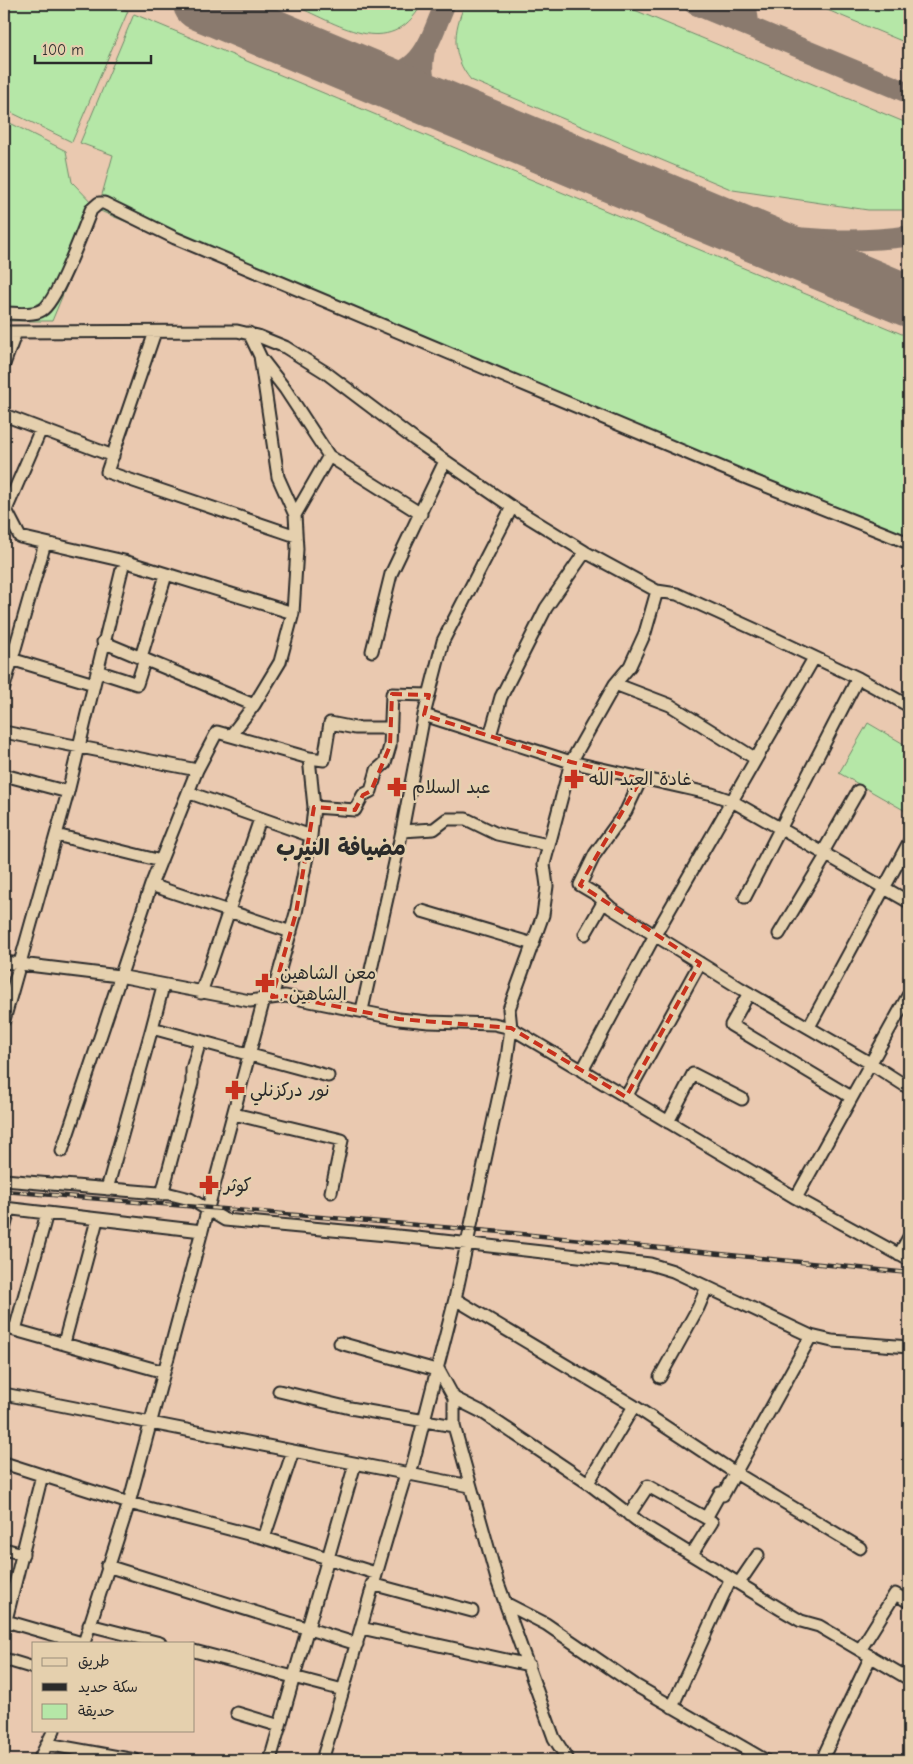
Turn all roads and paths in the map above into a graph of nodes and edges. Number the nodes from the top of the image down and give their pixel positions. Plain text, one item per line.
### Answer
1 (4, 313) edge
2 (4, 332) edge
3 (16, 332) junction
4 (155, 332) junction
5 (249, 333) junction
6 (260, 356) junction
7 (4, 364) edge
8 (4, 416) edge
9 (41, 429) junction
10 (113, 456) junction
11 (329, 456) junction
12 (445, 461) junction
13 (512, 507) junction
14 (5, 510) edge
15 (295, 514) junction
16 (421, 514) junction
17 (296, 536) junction
18 (45, 543) junction
19 (909, 543) edge
20 (585, 552) junction
21 (124, 561) junction
22 (166, 575) junction
23 (657, 591) junction
24 (293, 613) junction
25 (103, 642) junction
26 (372, 651) dead end
27 (8, 658) edge
28 (143, 658) junction
29 (814, 658) junction
30 (97, 671) junction
31 (858, 678) junction
32 (94, 684) junction
33 (614, 684) junction
34 (4, 687) edge
35 (429, 695) junction
36 (254, 706) junction
37 (909, 706) edge
38 (424, 715) junction
39 (389, 728) junction
40 (4, 732) edge
41 (231, 735) junction
42 (490, 736) junction
43 (78, 747) junction
44 (309, 758) junction
45 (756, 759) junction
46 (571, 762) junction
47 (197, 770) junction
48 (4, 775) edge
49 (641, 779) junction
50 (858, 791) dead end
51 (68, 792) junction
52 (190, 793) junction
53 (732, 801) junction
54 (314, 807) junction
55 (260, 819) junction
56 (781, 829) junction
57 (402, 831) junction
58 (56, 834) junction
59 (311, 836) junction
60 (909, 842) edge
61 (548, 845) junction
62 (825, 853) junction
63 (161, 861) junction
64 (151, 885) junction
65 (886, 888) junction
66 (745, 897) dead end
67 (604, 901) junction
68 (909, 902) edge
69 (422, 911) dead end
70 (227, 912) junction
71 (291, 932) junction
72 (585, 934) dead end
73 (779, 934) dead end
74 (655, 935) junction
75 (533, 944) junction
76 (4, 962) edge
77 (21, 962) junction
78 (700, 963) junction
79 (119, 976) junction
80 (163, 986) junction
81 (201, 993) junction
82 (749, 993) junction
83 (909, 994) edge
84 (268, 998) junction
85 (362, 1010) junction
86 (4, 1020) edge
87 (809, 1027) junction
88 (152, 1028) junction
89 (511, 1028) junction
90 (200, 1040) junction
91 (250, 1055) junction
92 (870, 1063) junction
93 (582, 1071) junction
94 (328, 1076) dead end
95 (909, 1088) edge
96 (626, 1097) junction
97 (851, 1097) junction
98 (742, 1099) dead end
99 (234, 1114) junction
100 (668, 1122) junction
101 (62, 1151) dead end
102 (4, 1180) edge
103 (107, 1189) junction
104 (331, 1192) dead end
105 (162, 1194) junction
106 (796, 1198) junction
107 (7, 1208) edge
108 (209, 1209) junction
109 (47, 1213) junction
110 (97, 1220) junction
111 (4, 1230) edge
112 (202, 1231) junction
113 (909, 1237) edge
114 (466, 1244) junction
115 (904, 1257) edge
116 (707, 1287) junction
117 (455, 1299) junction
118 (10, 1329) edge
119 (811, 1336) junction
120 (64, 1343) junction
121 (340, 1343) dead end
122 (909, 1347) edge
123 (437, 1369) junction
124 (164, 1372) junction
125 (660, 1377) dead end
126 (279, 1391) dead end
127 (4, 1394) edge
128 (454, 1398) junction
129 (634, 1406) junction
130 (424, 1421) junction
131 (151, 1423) junction
132 (454, 1426) junction
133 (293, 1452) junction
134 (4, 1463) edge
135 (354, 1464) junction
136 (734, 1472) junction
137 (42, 1475) junction
138 (408, 1475) junction
139 (588, 1483) junction
140 (470, 1486) junction
141 (129, 1503) junction
142 (629, 1514) junction
143 (706, 1518) junction
144 (264, 1538) junction
145 (860, 1548) dead end
146 (4, 1549) edge
147 (23, 1554) junction
148 (692, 1554) junction
149 (758, 1555) dead end
150 (326, 1559) junction
151 (107, 1566) junction
152 (373, 1578) junction
153 (735, 1581) junction
154 (909, 1602) edge
155 (505, 1603) junction
156 (472, 1611) dead end
157 (5, 1625) edge
158 (89, 1625) junction
159 (361, 1628) junction
160 (309, 1629) junction
161 (79, 1642) edge
162 (83, 1642) edge
163 (156, 1642) edge
164 (356, 1644) junction
165 (860, 1650) junction
166 (195, 1651) edge
167 (872, 1656) junction
168 (4, 1660) edge
169 (529, 1665) junction
170 (32, 1667) edge
171 (295, 1676) junction
172 (909, 1679) edge
173 (343, 1690) junction
174 (672, 1707) junction
175 (237, 1713) dead end
176 (280, 1726) junction
177 (53, 1732) edge
178 (47, 1744) junction
179 (824, 1753) dead end
180 (39, 1760) edge
181 (135, 1760) edge
182 (270, 1760) edge
183 (322, 1760) edge
184 (568, 1760) edge
185 (765, 1760) edge

1 - 19 street
2 - 3 street
3 - 4 street
3 - 7 street
4 - 5 street
4 - 10 street
5 - 6 street
5 - 12 street
6 - 11 street
6 - 15 street
8 - 9 street
9 - 10 street
9 - 14 street
10 - 17 street
11 - 15 street
11 - 16 street
12 - 13 street
12 - 16 street
13 - 20 street
13 - 35 street
14 - 18 street
15 - 17 street
16 - 26 street
17 - 24 street
18 - 21 street
18 - 27 street
20 - 23 street
20 - 42 street
21 - 22 street
21 - 25 street
22 - 24 street
22 - 28 street
23 - 29 street
23 - 33 street
24 - 36 street
25 - 28 street
25 - 30 street
27 - 32 street
27 - 34 street
28 - 30 street
28 - 36 street
29 - 31 street
29 - 45 street
30 - 32 street
31 - 37 street
31 - 56 street
32 - 43 street
33 - 45 street
33 - 46 street
35 - 38 street
35 - 39 street
36 - 41 street
38 - 42 street
38 - 57 street
39 - 44 street
39 - 54 street
40 - 43 street
41 - 44 street
41 - 47 street
42 - 46 street
43 - 47 street
43 - 51 street
44 - 54 street
45 - 53 street
46 - 49 street
46 - 61 street
47 - 52 street
48 - 51 street
49 - 53 street
49 - 67 street
50 - 62 street
51 - 58 street
52 - 55 street
52 - 63 street
53 - 56 street
53 - 74 street
54 - 59 street
55 - 59 street
55 - 70 street
56 - 62 street
56 - 66 street
57 - 61 street
57 - 85 street
58 - 63 street
58 - 77 street
59 - 71 street
60 - 65 street
61 - 75 street
62 - 65 street
62 - 73 street
63 - 64 street
64 - 70 street
64 - 79 street
65 - 68 street
65 - 87 street
67 - 72 street
67 - 74 street
69 - 75 street
70 - 71 street
70 - 81 street
71 - 84 street
74 - 78 street
74 - 93 street
75 - 89 street
76 - 77 street
77 - 79 street
77 - 86 street
78 - 82 street
78 - 96 street
79 - 80 street
79 - 101 street
80 - 81 street
80 - 88 street
81 - 84 street
82 - 87 street
82 - 97 street
83 - 92 street
84 - 85 street
84 - 91 street
85 - 89 street
87 - 92 street
88 - 90 street
88 - 103 street
89 - 93 street
89 - 114 street
90 - 91 street
90 - 105 street
91 - 94 street
91 - 99 street
92 - 95 street
92 - 97 street
93 - 96 street
96 - 100 street
97 - 106 street
98 - 100 street
99 - 104 street
99 - 108 street
100 - 106 street
102 - 103 street
103 - 105 street
105 - 108 street
106 - 115 street
107 - 109 street
107 - 111 street
108 - 112 street
108 - 114 street
109 - 110 street
109 - 118 street
110 - 112 street
110 - 120 street
112 - 124 street
113 - 115 street
114 - 116 street
114 - 117 street
116 - 119 street
116 - 125 street
117 - 123 street
117 - 129 street
118 - 120 street
119 - 122 street
119 - 136 street
120 - 124 street
121 - 123 street
123 - 128 street
123 - 130 street
124 - 131 street
126 - 130 street
127 - 131 street
128 - 132 street
128 - 139 street
129 - 136 street
129 - 139 street
130 - 132 street
130 - 138 street
131 - 133 street
131 - 141 street
132 - 140 street
133 - 135 street
133 - 144 street
134 - 137 street
135 - 138 street
135 - 150 street
136 - 143 street
136 - 145 street
137 - 141 street
137 - 147 street
138 - 140 street
138 - 152 street
139 - 142 street
140 - 155 street
141 - 144 street
141 - 151 street
142 - 143 street
142 - 148 street
143 - 148 street
144 - 150 street
146 - 147 street
147 - 157 street
148 - 153 street
149 - 153 street
150 - 152 street
150 - 160 street
151 - 158 street
151 - 160 street
152 - 156 street
152 - 159 street
153 - 165 street
153 - 174 street
154 - 165 street
155 - 169 street
155 - 174 street
157 - 161 street
158 - 162 street
158 - 163 street
159 - 164 street
159 - 169 street
160 - 164 street
160 - 171 street
164 - 173 street
165 - 167 street
166 - 171 street
167 - 172 street
167 - 179 street
168 - 170 street
169 - 184 street
171 - 173 street
171 - 176 street
173 - 183 street
174 - 185 street
175 - 176 street
176 - 182 street
177 - 178 street
178 - 180 street
178 - 181 street

